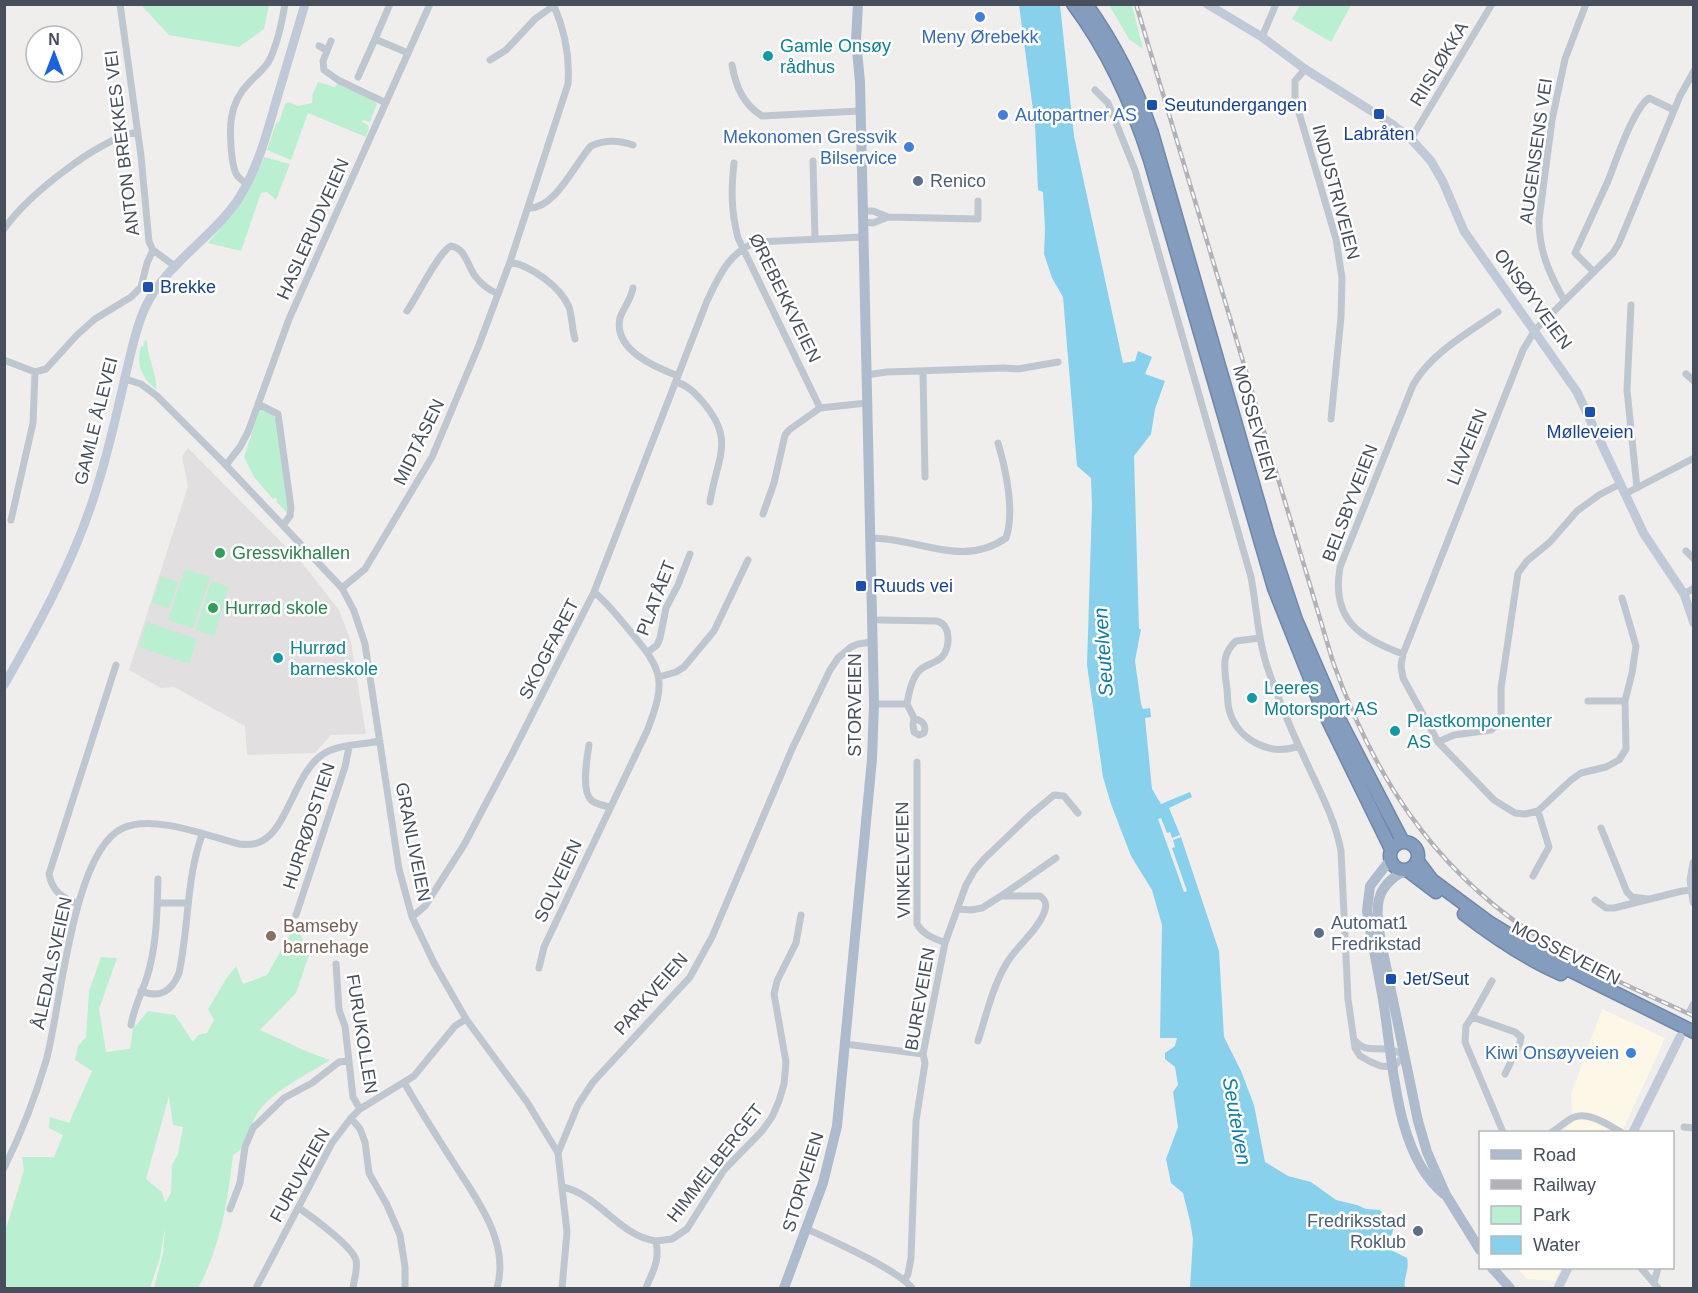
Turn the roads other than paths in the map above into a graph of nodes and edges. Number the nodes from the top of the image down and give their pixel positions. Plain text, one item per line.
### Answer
1 (120, 4) edge
2 (285, 4) edge
3 (304, 4) edge
4 (390, 4) edge
5 (430, 4) edge
6 (1073, 4) edge
7 (1207, 4) edge
8 (1276, 4) edge
9 (1492, 4) edge
10 (1586, 4) edge
11 (555, 5) edge
12 (857, 6) edge
13 (1086, 10) edge
14 (1262, 37) junction
15 (375, 39) junction
16 (332, 41) dead end
17 (319, 46) dead end
18 (327, 50) junction
19 (408, 53) junction
20 (490, 60) dead end
21 (732, 65) dead end
22 (1305, 69) junction
23 (1694, 71) edge
24 (358, 77) dead end
25 (1095, 90) dead end
26 (386, 103) junction
27 (1674, 110) junction
28 (860, 111) junction
29 (137, 132) junction
30 (1411, 139) junction
31 (633, 145) dead end
32 (813, 161) dead end
33 (734, 163) dead end
34 (247, 183) junction
35 (978, 201) dead end
36 (528, 208) junction
37 (863, 217) junction
38 (888, 217) junction
39 (4, 229) edge
40 (863, 237) junction
41 (815, 238) junction
42 (742, 249) junction
43 (153, 250) junction
44 (510, 262) junction
45 (176, 267) junction
46 (1594, 272) junction
47 (633, 288) dead end
48 (498, 294) junction
49 (1564, 300) junction
50 (1631, 305) dead end
51 (408, 311) dead end
52 (1498, 312) dead end
53 (1535, 330) junction
54 (575, 339) dead end
55 (4, 360) edge
56 (1058, 362) dead end
57 (923, 371) junction
58 (35, 372) junction
59 (866, 372) junction
60 (1686, 374) dead end
61 (124, 378) junction
62 (677, 379) junction
63 (1694, 381) edge
64 (867, 403) junction
65 (258, 404) junction
66 (820, 408) junction
67 (1331, 419) dead end
68 (999, 443) dead end
69 (1694, 458) edge
70 (226, 465) junction
71 (925, 477) dead end
72 (1620, 484) junction
73 (1637, 488) junction
74 (1624, 494) junction
75 (710, 502) dead end
76 (763, 514) dead end
77 (11, 520) dead end
78 (283, 525) junction
79 (869, 538) junction
80 (1686, 551) dead end
81 (690, 554) dead end
82 (1694, 559) edge
83 (748, 560) dead end
84 (342, 588) junction
85 (1694, 588) edge
86 (594, 592) junction
87 (1684, 594) junction
88 (1622, 598) dead end
89 (879, 620) dead end
90 (1694, 623) edge
91 (1260, 638) junction
92 (872, 642) junction
93 (648, 652) junction
94 (1403, 654) junction
95 (116, 665) dead end
96 (659, 677) junction
97 (4, 685) edge
98 (1588, 701) dead end
99 (1625, 701) junction
100 (874, 704) junction
101 (907, 704) junction
102 (914, 718) dead end
103 (380, 741) junction
104 (1438, 742) junction
105 (589, 745) dead end
106 (1298, 746) junction
107 (349, 747) junction
108 (917, 762) dead end
109 (609, 807) junction
110 (1538, 811) junction
111 (1078, 813) dead end
112 (1601, 828) dead end
113 (202, 835) junction
114 (1403, 842) junction
115 (1391, 855) junction
116 (1056, 858) dead end
117 (1417, 860) junction
118 (1694, 863) edge
119 (1406, 870) junction
120 (1533, 876) dead end
121 (158, 879) dead end
122 (1692, 890) junction
123 (1001, 896) junction
124 (1595, 900) dead end
125 (1650, 900) junction
126 (1694, 902) edge
127 (158, 903) junction
128 (188, 903) junction
129 (78, 904) junction
130 (958, 909) junction
131 (296, 915) dead end
132 (801, 915) dead end
133 (412, 917) junction
134 (945, 943) junction
135 (336, 964) dead end
136 (539, 968) dead end
137 (1491, 981) dead end
138 (141, 991) junction
139 (1656, 1014) junction
140 (1472, 1017) junction
141 (466, 1019) junction
142 (131, 1025) dead end
143 (1694, 1032) edge
144 (1680, 1037) dead end
145 (1354, 1040) junction
146 (978, 1041) dead end
147 (845, 1044) junction
148 (1390, 1050) junction
149 (923, 1054) junction
150 (1405, 1055) junction
151 (348, 1061) junction
152 (1393, 1067) junction
153 (1505, 1074) dead end
154 (404, 1083) junction
155 (360, 1109) junction
156 (351, 1118) junction
157 (1684, 1126) dead end
158 (1694, 1128) edge
159 (1503, 1131) edge
160 (1554, 1131) edge
161 (1619, 1131) edge
162 (1634, 1131) edge
163 (558, 1152) junction
164 (4, 1168) edge
165 (563, 1187) junction
166 (1446, 1196) junction
167 (299, 1208) junction
168 (230, 1209) dead end
169 (807, 1229) junction
170 (656, 1241) junction
171 (1479, 1248) edge
172 (1568, 1269) edge
173 (1642, 1269) edge
174 (1658, 1269) edge
175 (1495, 1272) edge
176 (905, 1280) junction
177 (1656, 1286) edge
178 (256, 1288) edge
179 (352, 1288) edge
180 (405, 1288) edge
181 (497, 1288) edge
182 (562, 1288) edge
183 (646, 1288) edge
184 (784, 1288) edge
185 (912, 1288) edge
186 (1500, 1288) edge
187 (1510, 1288) edge
188 (1558, 1288) edge

1 - 29 street, ANTON BREKKES VEI
2 - 34 street
3 - 34 street, GAMLE ÅLEVEI
4 - 15 street
5 - 19 street, HASLERUDVEIEN
6 - 13 highway
7 - 14 street, ONSØYVEIEN
8 - 14 street
9 - 30 street, RIISLØKKA
10 - 49 street, AUGENSENS VEI
11 - 20 street
11 - 36 street, MIDTÅSEN
12 - 28 main road, STORVEIEN
13 - 114 highway, MOSSEVEIEN
13 - 115 highway, MOSSEVEIEN
14 - 22 street, ONSØYVEIEN
15 - 19 street
15 - 24 street
16 - 18 street
17 - 18 street
18 - 26 street
19 - 26 street, HASLERUDVEIEN
21 - 28 street
22 - 30 street, ONSØYVEIEN
22 - 67 street, INDUSTRIVEIEN
23 - 27 street, LIAVEIEN
25 - 91 street
26 - 65 street, HASLERUDVEIEN
27 - 46 street, LIAVEIEN
27 - 46 street
28 - 37 main road, STORVEIEN
29 - 39 street
29 - 43 street, ANTON BREKKES VEI
30 - 53 street, ONSØYVEIEN
31 - 36 street
32 - 41 street
33 - 42 street, ØREBEKKVEIEN
34 - 45 street, GAMLE ÅLEVEI
35 - 38 street
36 - 44 street, MIDTÅSEN
37 - 38 street
37 - 38 street
37 - 40 main road, STORVEIEN
40 - 41 street
40 - 59 main road, STORVEIEN
41 - 42 street
42 - 62 street, SKOGFARET
42 - 66 street, ØREBEKKVEIEN
43 - 45 street, ANTON BREKKES VEI
43 - 58 street
44 - 48 street, MIDTÅSEN
44 - 54 street
45 - 61 street, GAMLE ÅLEVEI
46 - 49 street, LIAVEIEN
47 - 62 street
48 - 51 street
48 - 84 street, MIDTÅSEN
49 - 53 street, LIAVEIEN
50 - 73 street
52 - 94 street, BELSBYVEIEN
53 - 72 street, ONSØYVEIEN
53 - 94 street, LIAVEIEN
55 - 58 street
56 - 57 street
57 - 59 street
57 - 71 street
58 - 77 street
59 - 64 main road, STORVEIEN
60 - 63 street
61 - 70 street, GRANLIVEIEN
61 - 97 street, GAMLE ÅLEVEI
62 - 75 street
62 - 86 street, SKOGFARET
64 - 66 street
64 - 79 main road, STORVEIEN
65 - 70 street, HASLERUDVEIEN
65 - 78 street
66 - 76 street
68 - 79 street
69 - 73 street
70 - 78 street, GRANLIVEIEN
72 - 74 street, ONSØYVEIEN
72 - 104 street
73 - 74 street
74 - 87 street, ONSØYVEIEN
78 - 84 street, GRANLIVEIEN
79 - 92 main road, STORVEIEN
80 - 82 street
81 - 93 street, PLATÅET
83 - 96 street
84 - 103 street, GRANLIVEIEN
85 - 87 street
86 - 93 street, SOLVEIEN
86 - 133 street, SKOGFARET
87 - 90 street, ONSØYVEIEN
88 - 99 street
89 - 101 street
91 - 106 street
91 - 106 street
92 - 100 main road, STORVEIEN
92 - 163 street, PARKVEIEN
93 - 96 street, SOLVEIEN
94 - 104 street
95 - 129 street
96 - 109 street, SOLVEIEN
98 - 99 street
99 - 110 street
100 - 101 street
100 - 147 main road, STORVEIEN
101 - 102 street
103 - 107 street, ÅLEDALSVEIEN
103 - 133 street, GRANLIVEIEN
104 - 110 street
105 - 109 street
106 - 145 street
107 - 113 street, ÅLEDALSVEIEN
107 - 131 street, HURRØDSTIEN
108 - 134 street, VINKELVEIEN
109 - 136 street, SOLVEIEN
110 - 120 street
111 - 130 street, BUREVEIEN
112 - 125 street
113 - 128 street
113 - 129 street, ÅLEDALSVEIEN
114 - 115 highway
114 - 117 highway
115 - 119 highway
115 - 148 main road
116 - 123 street
117 - 119 highway
117 - 139 highway, MOSSEVEIEN
118 - 122 street
119 - 139 highway, MOSSEVEIEN
119 - 150 main road
121 - 127 street
122 - 125 street
122 - 126 street
123 - 130 street
123 - 146 street
124 - 125 street
127 - 128 street
127 - 138 street
128 - 138 street
129 - 164 street, ÅLEDALSVEIEN
130 - 134 street, BUREVEIEN
132 - 170 street, HIMMELBERGET
133 - 141 street, GRANLIVEIEN
134 - 149 street, BUREVEIEN
135 - 151 street, FURUKOLLEN
137 - 140 street
138 - 142 street
139 - 143 highway, MOSSEVEIEN
140 - 153 street
140 - 159 street
141 - 154 street, FURUVEIEN
141 - 163 street, GRANLIVEIEN
144 - 162 street
145 - 148 street
145 - 152 street
147 - 149 street
147 - 169 main road, STORVEIEN
148 - 150 street
148 - 152 main road
149 - 176 street, BUREVEIEN
150 - 152 street
150 - 166 main road
151 - 155 street, FURUKOLLEN
151 - 168 street
152 - 166 main road
154 - 155 street, FURUVEIEN
154 - 181 street
155 - 156 street, FURUVEIEN
156 - 167 street, FURUVEIEN
156 - 180 street
157 - 158 street
160 - 161 street
163 - 165 street, PARKVEIEN
165 - 170 street
165 - 182 street, PARKVEIEN
166 - 171 main road
167 - 178 street, FURUVEIEN
167 - 179 street
169 - 176 street
169 - 184 main road, STORVEIEN
170 - 183 street
172 - 188 street
173 - 177 street
174 - 177 street
175 - 186 main road
175 - 187 main road
176 - 185 street

